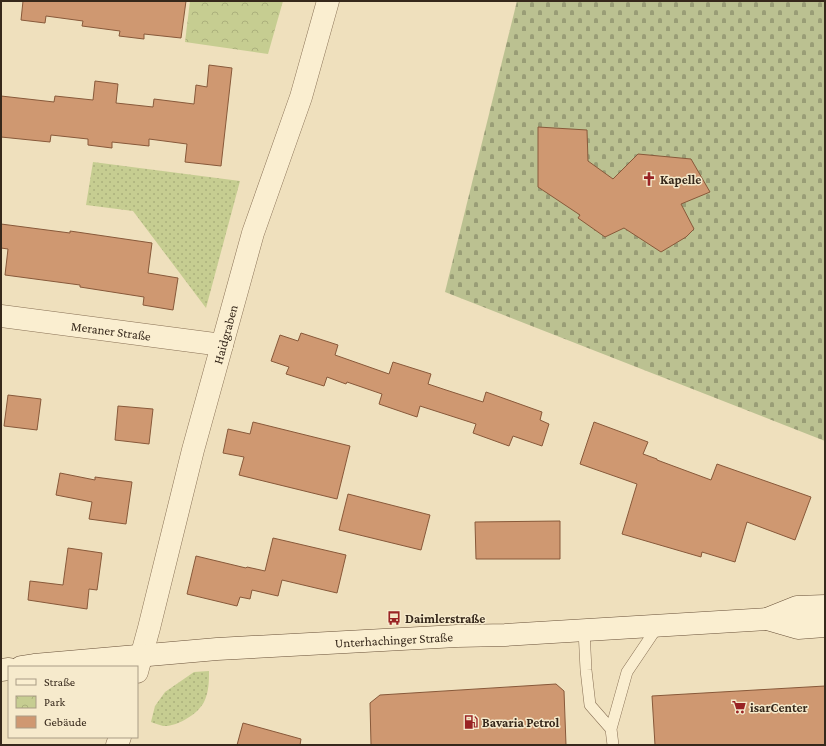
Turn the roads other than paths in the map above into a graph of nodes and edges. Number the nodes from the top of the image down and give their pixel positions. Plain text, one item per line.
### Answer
1 (328, 1) edge
2 (1, 316) edge
3 (222, 345) junction
4 (825, 606) edge
5 (767, 619) junction
6 (658, 626) junction
7 (825, 626) edge
8 (584, 630) junction
9 (139, 664) edge
10 (28, 666) edge
11 (611, 729) junction
12 (613, 745) edge

1 - 3 street, Haidgraben
2 - 3 street, Meraner Straße
3 - 9 street, Haidgraben
4 - 5 street, Unterhachinger Straße
5 - 6 street, Unterhachinger Straße
5 - 7 street, Unterhachinger Straße
6 - 8 street, Unterhachinger Straße
6 - 11 lane
8 - 9 street, Unterhachinger Straße
8 - 11 lane
9 - 10 street, Unterhachinger Straße
11 - 12 lane

